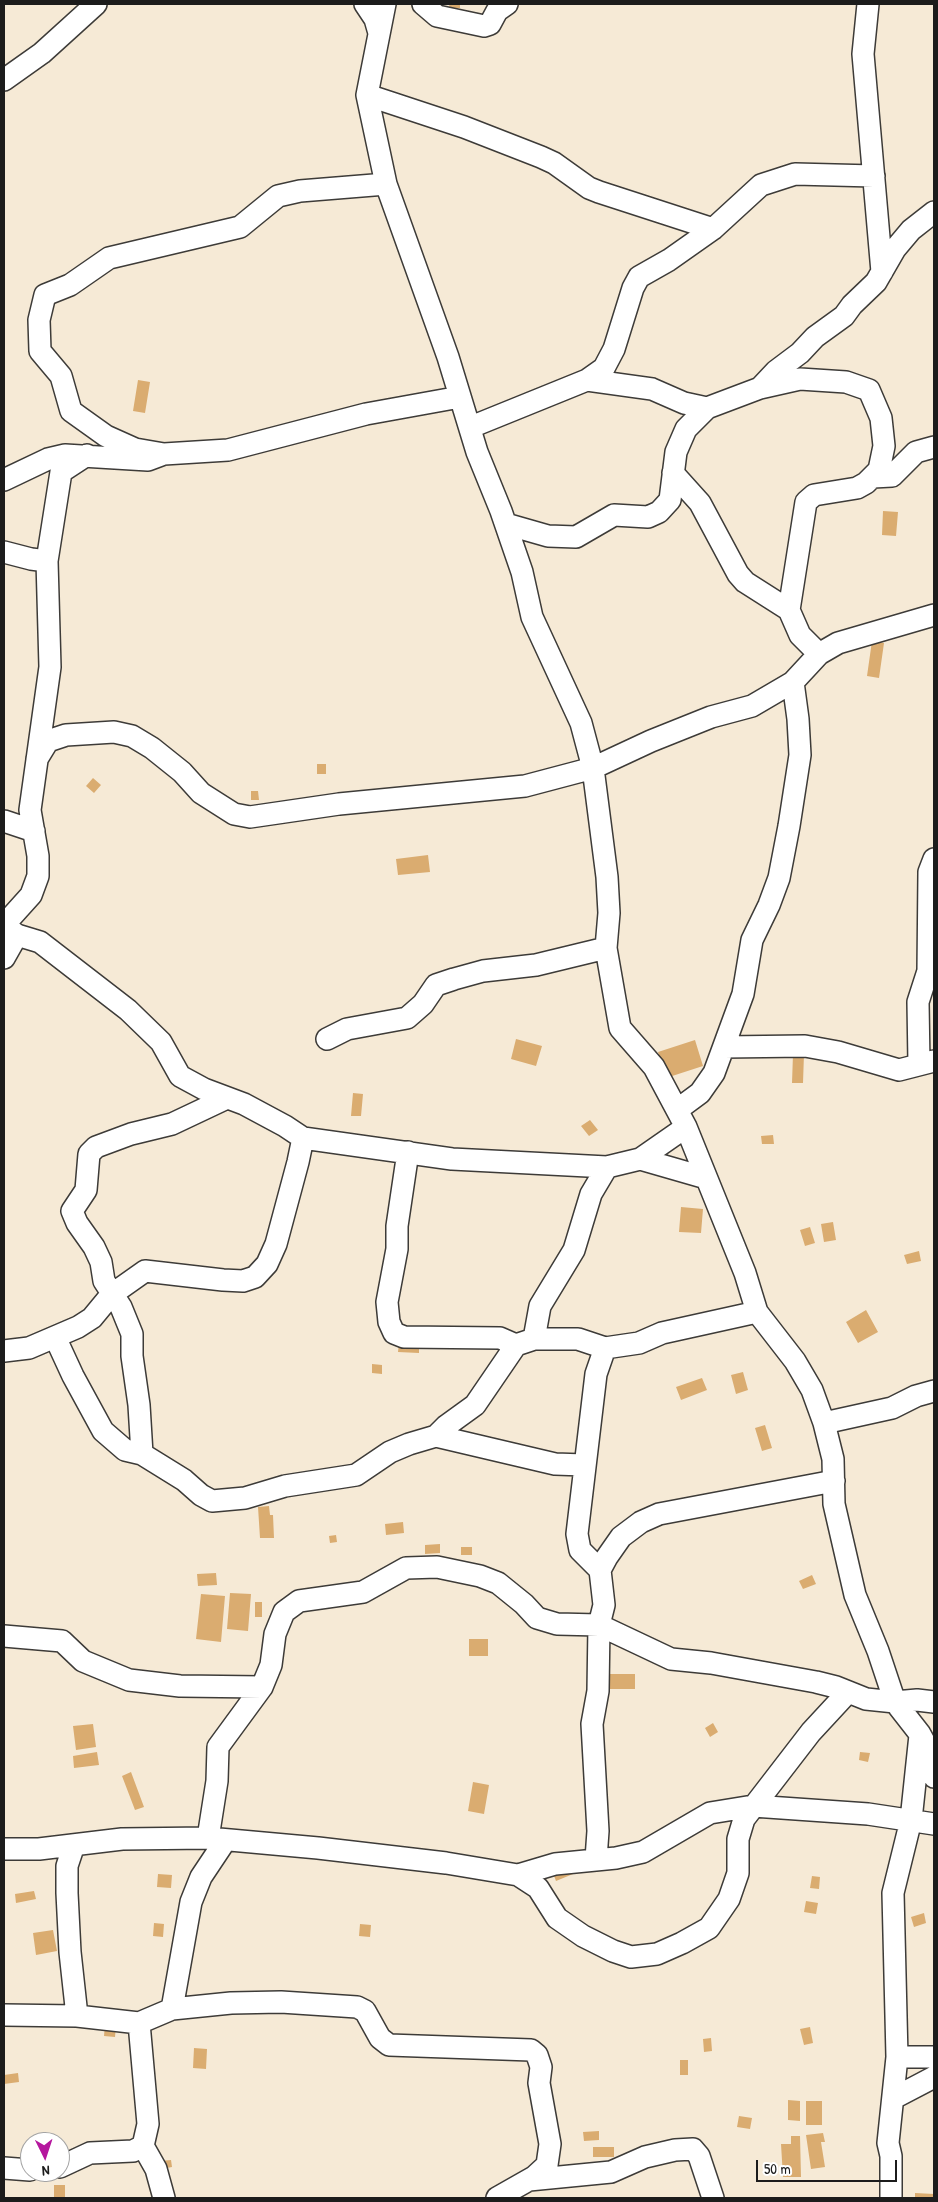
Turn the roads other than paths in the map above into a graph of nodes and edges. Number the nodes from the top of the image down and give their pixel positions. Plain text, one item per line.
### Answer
1 (96, 4) edge
2 (366, 4) edge
3 (385, 4) edge
4 (423, 4) edge
5 (507, 4) edge
6 (868, 4) edge
7 (379, 34) junction
8 (4, 80) edge
9 (367, 95) junction
10 (874, 176) junction
11 (386, 184) junction
12 (934, 212) edge
13 (713, 229) junction
14 (882, 272) junction
15 (587, 380) junction
16 (760, 388) junction
17 (460, 397) junction
18 (707, 408) junction
19 (471, 427) junction
20 (934, 447) edge
21 (164, 454) junction
22 (87, 456) junction
23 (673, 473) junction
24 (873, 477) junction
25 (4, 480) edge
26 (506, 524) junction
27 (4, 552) edge
28 (47, 561) junction
29 (789, 610) junction
30 (934, 615) edge
31 (819, 654) junction
32 (793, 682) junction
33 (37, 759) junction
34 (593, 768) junction
35 (4, 821) edge
36 (34, 831) junction
37 (934, 860) edge
38 (8, 929) edge
39 (606, 948) junction
40 (4, 958) edge
41 (327, 1039) dead end
42 (724, 1047) junction
43 (926, 1063) edge
44 (227, 1098) junction
45 (681, 1119) junction
46 (303, 1138) junction
47 (408, 1152) junction
48 (640, 1159) junction
49 (607, 1167) junction
50 (706, 1178) junction
51 (112, 1295) junction
52 (757, 1312) junction
53 (55, 1336) junction
54 (525, 1342) junction
55 (605, 1348) junction
56 (4, 1351) edge
57 (934, 1391) edge
58 (824, 1423) junction
59 (436, 1436) junction
60 (142, 1454) junction
61 (584, 1465) junction
62 (834, 1481) junction
63 (600, 1570) junction
64 (599, 1625) junction
65 (4, 1636) edge
66 (262, 1687) junction
67 (848, 1692) junction
68 (895, 1702) junction
69 (934, 1702) edge
70 (920, 1734) junction
71 (934, 1777) edge
72 (753, 1806) junction
73 (911, 1820) junction
74 (934, 1824) edge
75 (216, 1840) junction
76 (74, 1845) junction
77 (4, 1849) edge
78 (596, 1859) junction
79 (518, 1875) junction
80 (172, 2009) junction
81 (4, 2015) edge
82 (77, 2016) junction
83 (139, 2023) junction
84 (897, 2056) junction
85 (934, 2057) edge
86 (934, 2077) edge
87 (894, 2098) junction
88 (143, 2146) junction
89 (70, 2162) edge
90 (4, 2168) edge
91 (20, 2169) edge
92 (529, 2180) junction
93 (164, 2198) edge
94 (497, 2198) edge
95 (713, 2198) edge
96 (891, 2198) edge

1 - 8 street
2 - 7 street
3 - 7 street
4 - 5 street
6 - 10 street
7 - 9 street
9 - 11 street
9 - 13 street
10 - 13 street
10 - 14 street
11 - 17 street
11 - 21 street
12 - 14 street
13 - 15 street
14 - 16 street
15 - 18 street
15 - 19 street
16 - 18 street
16 - 24 street
17 - 19 street
17 - 21 street
18 - 23 street
19 - 26 street
20 - 24 street
21 - 22 street
22 - 25 street
22 - 28 street
23 - 26 street
23 - 29 street
24 - 29 street
26 - 34 street
27 - 28 street
28 - 33 street
29 - 31 street
30 - 31 street
31 - 32 street
32 - 34 street
32 - 42 street
33 - 34 street
33 - 36 street
34 - 39 street
35 - 36 street
36 - 38 street
37 - 43 street
38 - 40 street
38 - 44 street
39 - 41 street
39 - 45 street
42 - 43 street
42 - 45 street
44 - 46 street
44 - 51 street
45 - 48 street
45 - 50 street
46 - 47 street
46 - 51 street
47 - 49 street
47 - 54 street
48 - 49 street
48 - 50 street
49 - 54 street
50 - 52 street
51 - 53 street
51 - 60 street
52 - 55 street
52 - 58 street
53 - 56 street
53 - 60 street
54 - 55 street
54 - 59 street
55 - 61 street
57 - 58 street
58 - 62 street
59 - 60 street
59 - 61 street
61 - 63 street
62 - 63 street
62 - 68 street
63 - 64 street
64 - 66 street
64 - 67 street
64 - 78 street
65 - 66 street
66 - 75 street
67 - 68 street
67 - 72 street
68 - 69 street
68 - 70 street
70 - 71 street
70 - 73 street
72 - 73 street
72 - 78 street
72 - 79 street
73 - 74 street
73 - 84 street
75 - 76 street
75 - 79 street
75 - 80 street
76 - 77 street
76 - 82 street
78 - 79 street
80 - 83 street
80 - 92 street
81 - 82 street
82 - 83 street
83 - 88 street
84 - 85 street
84 - 87 street
86 - 87 street
87 - 96 street
88 - 89 street
88 - 93 street
90 - 91 street
92 - 94 street
92 - 95 street

